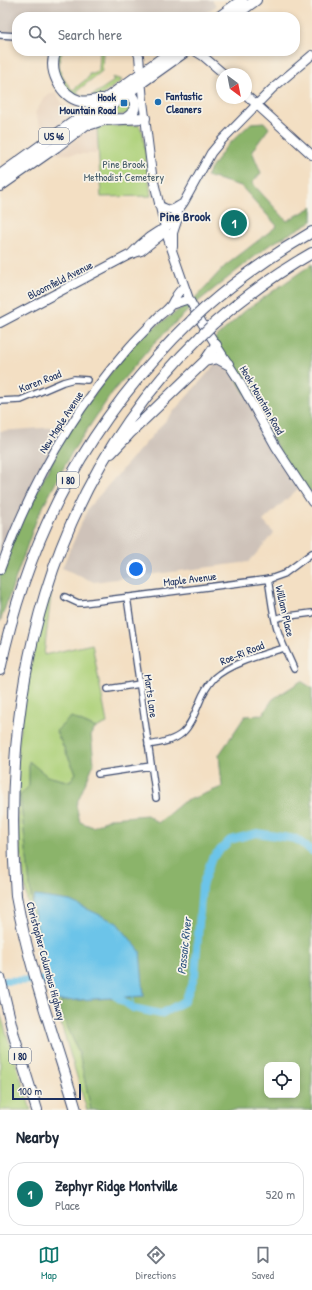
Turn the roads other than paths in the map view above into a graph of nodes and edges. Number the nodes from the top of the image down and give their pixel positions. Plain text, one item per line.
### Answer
1 (242, 0) edge
2 (256, 0) edge
3 (226, 12) edge
4 (240, 12) edge
5 (0, 35) edge
6 (12, 36) edge
7 (312, 55) edge
8 (54, 56) edge
9 (139, 56) edge
10 (166, 56) edge
11 (178, 56) edge
12 (205, 56) edge
13 (218, 68) edge
14 (141, 78) junction
15 (124, 91) junction
16 (108, 97) junction
17 (252, 101) edge
18 (256, 105) junction
19 (145, 118) junction
20 (125, 119) junction
21 (82, 128) junction
22 (312, 155) edge
23 (0, 175) edge
24 (0, 186) edge
25 (184, 202) junction
26 (159, 205) junction
27 (165, 228) junction
28 (312, 232) edge
29 (143, 249) junction
30 (173, 251) junction
31 (312, 253) edge
32 (129, 255) junction
33 (184, 286) junction
34 (189, 298) junction
35 (171, 305) junction
36 (0, 322) edge
37 (216, 345) junction
38 (205, 361) junction
39 (228, 364) junction
40 (87, 380) dead end
41 (0, 401) edge
42 (79, 496) junction
43 (312, 502) edge
44 (312, 553) edge
45 (0, 570) edge
46 (268, 579) junction
47 (65, 597) dead end
48 (127, 597) junction
49 (312, 614) edge
50 (275, 619) junction
51 (284, 648) junction
52 (294, 669) dead end
53 (0, 670) edge
54 (140, 684) junction
55 (108, 689) dead end
56 (148, 745) junction
57 (151, 766) junction
58 (98, 774) dead end
59 (156, 798) dead end
60 (0, 978) edge
61 (37, 1110) edge
62 (76, 1110) edge

1 - 3 highway
2 - 4 highway
5 - 6 street
7 - 18 main road, Bloomfield Avenue
8 - 16 highway
9 - 14 main road, Hook Mountain Road
10 - 14 highway, US 46
11 - 14 highway, US 46
12 - 13 main road
14 - 15 highway, US 46
14 - 19 main road, Hook Mountain Road
15 - 16 highway, US 46
15 - 20 highway
15 - 21 highway, US 46
16 - 23 highway, US 46
17 - 18 main road
18 - 22 main road
18 - 25 main road, Bloomfield Avenue
19 - 20 highway
19 - 26 main road, Hook Mountain Road
20 - 21 highway
21 - 24 highway, US 46
25 - 26 main road
25 - 27 main road, Bloomfield Avenue
25 - 30 main road
26 - 27 main road, Hook Mountain Road
27 - 29 main road, Bloomfield Avenue
27 - 30 main road, Hook Mountain Road
27 - 32 main road, Bloomfield Avenue
28 - 53 highway, I 80, bridge
29 - 30 main road
29 - 32 main road, Bloomfield Avenue
30 - 33 main road, Hook Mountain Road
31 - 42 highway, Christopher Columbus Highway / I 80, bridge
32 - 36 main road, Bloomfield Avenue
33 - 34 main road, Hook Mountain Road
33 - 35 main road, New Maple Avenue
34 - 35 main road, New Maple Avenue
34 - 37 main road, Hook Mountain Road
35 - 45 main road, New Maple Avenue
37 - 38 highway
37 - 39 main road, Hook Mountain Road
38 - 39 highway
38 - 42 highway
39 - 43 main road, Hook Mountain Road
40 - 41 street, Karen Road
42 - 62 highway, Christopher Columbus Highway / I 80
44 - 46 street, Maple Avenue
46 - 48 street, Maple Avenue
46 - 50 street, William Place
47 - 48 street, Maple Avenue
48 - 54 street, Marts Lane
49 - 50 street
50 - 51 street, William Place
51 - 52 street, William Place
51 - 56 street, Roe-Ri Road
54 - 55 street
54 - 56 street, Marts Lane
56 - 57 street, Marts Lane
57 - 58 street
57 - 59 street, Marts Lane
60 - 61 highway, I 80

